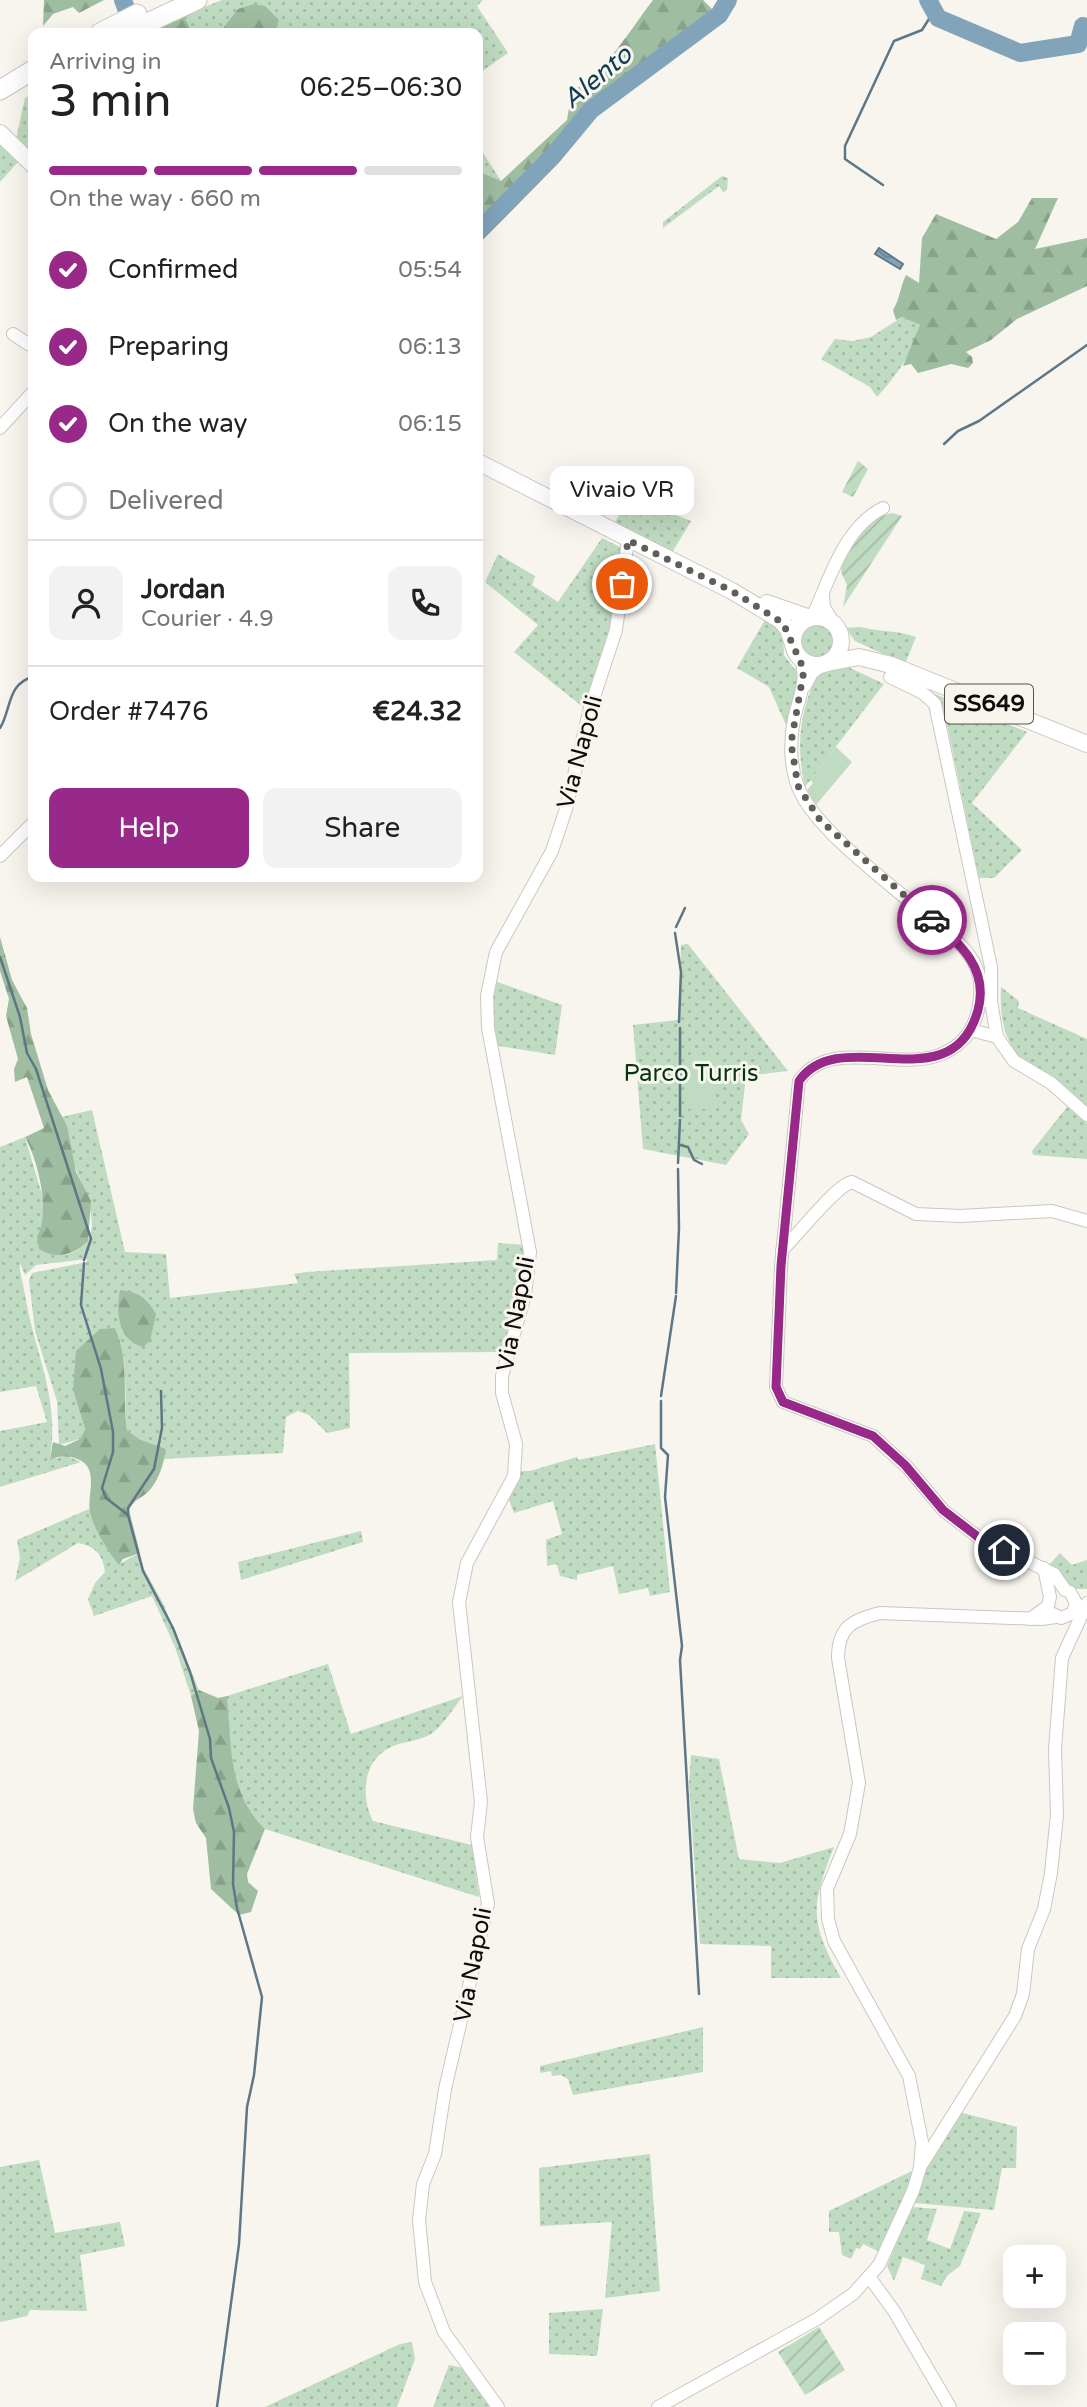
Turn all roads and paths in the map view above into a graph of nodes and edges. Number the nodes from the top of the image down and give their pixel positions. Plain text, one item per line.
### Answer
1 (167, 0) edge
2 (197, 0) edge
3 (110, 28) edge
4 (137, 28) edge
5 (28, 73) edge
6 (28, 88) edge
7 (0, 90) edge
8 (0, 105) edge
9 (0, 133) edge
10 (28, 159) edge
11 (13, 334) dead end
12 (28, 344) edge
13 (28, 397) edge
14 (0, 428) edge
15 (483, 465) edge
16 (883, 508) dead end
17 (628, 540) junction
18 (824, 588) junction
19 (732, 591) junction
20 (811, 617) junction
21 (836, 626) junction
22 (797, 651) junction
23 (825, 664) junction
24 (890, 671) junction
25 (801, 696) junction
26 (1087, 744) edge
27 (28, 828) edge
28 (0, 856) edge
29 (986, 1001) junction
30 (971, 1030) junction
31 (997, 1037) junction
32 (1087, 1115) edge
33 (1087, 1221) edge
34 (782, 1250) junction
35 (1044, 1568) junction
36 (1087, 1590) edge
37 (1068, 1591) junction
38 (1049, 1601) junction
39 (1087, 1603) edge
40 (1058, 1618) junction
41 (1029, 1619) junction
42 (1072, 1632) junction
43 (920, 2168) junction
44 (870, 2278) junction
45 (498, 2407) edge
46 (658, 2407) edge
47 (950, 2407) edge

1 - 3 highway
2 - 4 highway
5 - 7 highway
6 - 8 highway
9 - 10 main road
11 - 12 street
13 - 14 street
15 - 17 main road, SS649
16 - 18 street
17 - 19 main road, SS649
17 - 45 street, Via Napoli
18 - 20 street
18 - 21 street
19 - 20 main road, SS649
19 - 22 main road, SS649
20 - 21 main road, SS649
20 - 22 main road
21 - 23 main road
21 - 24 main road, SS649
22 - 23 main road, SS649
22 - 25 street
23 - 24 main road, SS649
23 - 25 street
24 - 26 main road, SS649
24 - 29 street
25 - 29 street
27 - 28 street
29 - 30 street
29 - 31 street
30 - 31 street
30 - 34 street
31 - 32 street
33 - 34 street
34 - 35 street
35 - 37 street
35 - 38 street
36 - 37 street
37 - 38 street
37 - 40 street
38 - 40 street
38 - 41 street
39 - 42 street
40 - 41 street
40 - 42 street
41 - 43 street
42 - 43 street
43 - 44 street
44 - 46 street
44 - 47 street

